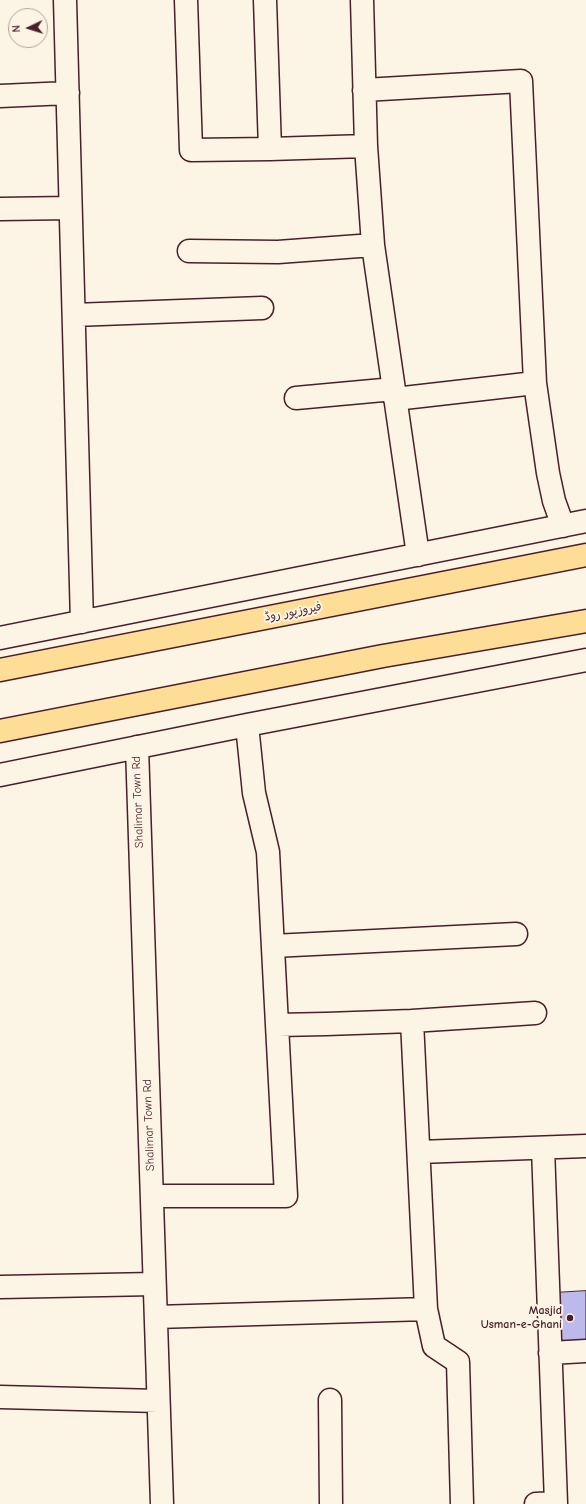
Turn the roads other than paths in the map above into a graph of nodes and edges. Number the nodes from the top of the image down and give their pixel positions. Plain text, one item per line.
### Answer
1 (65, 0) edge
2 (186, 0) edge
3 (265, 0) edge
4 (362, 0) edge
5 (364, 90) junction
6 (68, 93) junction
7 (0, 96) edge
8 (366, 146) junction
9 (270, 149) junction
10 (70, 208) junction
11 (0, 209) edge
12 (373, 245) junction
13 (189, 251) dead end
14 (262, 308) dead end
15 (74, 315) junction
16 (535, 383) junction
17 (394, 394) junction
18 (296, 398) dead end
19 (586, 521) edge
20 (564, 526) junction
21 (418, 555) junction
22 (586, 555) edge
23 (586, 621) edge
24 (82, 622) junction
25 (0, 638) edge
26 (586, 660) edge
27 (0, 670) edge
28 (247, 725) junction
29 (0, 731) edge
30 (137, 747) junction
31 (0, 774) edge
32 (516, 934) dead end
33 (273, 946) junction
34 (534, 1013) dead end
35 (412, 1021) junction
36 (277, 1024) junction
37 (586, 1146) edge
38 (543, 1148) junction
39 (419, 1152) junction
40 (152, 1196) junction
41 (154, 1284) junction
42 (0, 1287) edge
43 (426, 1309) junction
44 (156, 1317) junction
45 (586, 1351) edge
46 (550, 1353) junction
47 (0, 1397) edge
48 (330, 1400) dead end
49 (158, 1401) junction
50 (162, 1504) edge
51 (331, 1504) edge
52 (462, 1504) edge
53 (536, 1504) edge

1 - 6 street
2 - 9 street
3 - 9 street
4 - 5 street
5 - 8 street
5 - 16 street
6 - 7 street
6 - 10 street
8 - 9 street
8 - 12 street
10 - 11 street
10 - 15 street
12 - 13 street
12 - 17 street
14 - 15 street
15 - 24 street
16 - 17 street
16 - 20 street
17 - 18 street
17 - 21 street
19 - 20 street
20 - 21 street
21 - 24 street
22 - 27 highway, فیروزپور روڈ
23 - 29 highway
24 - 25 street
26 - 28 street
28 - 30 street
28 - 33 street
30 - 31 street
30 - 40 street, Shalimar Town Rd
32 - 33 street
33 - 36 street
34 - 35 street
35 - 36 street
35 - 39 street
36 - 40 street
37 - 38 street
38 - 39 street
38 - 46 street
39 - 43 street
40 - 41 street, Shalimar Town Rd
41 - 42 street
41 - 44 street, Shalimar Town Rd
43 - 44 street
43 - 52 street
44 - 49 street, Shalimar Town Rd
45 - 46 street
46 - 53 street
47 - 49 street
48 - 51 street
49 - 50 street, Shalimar Town Rd

